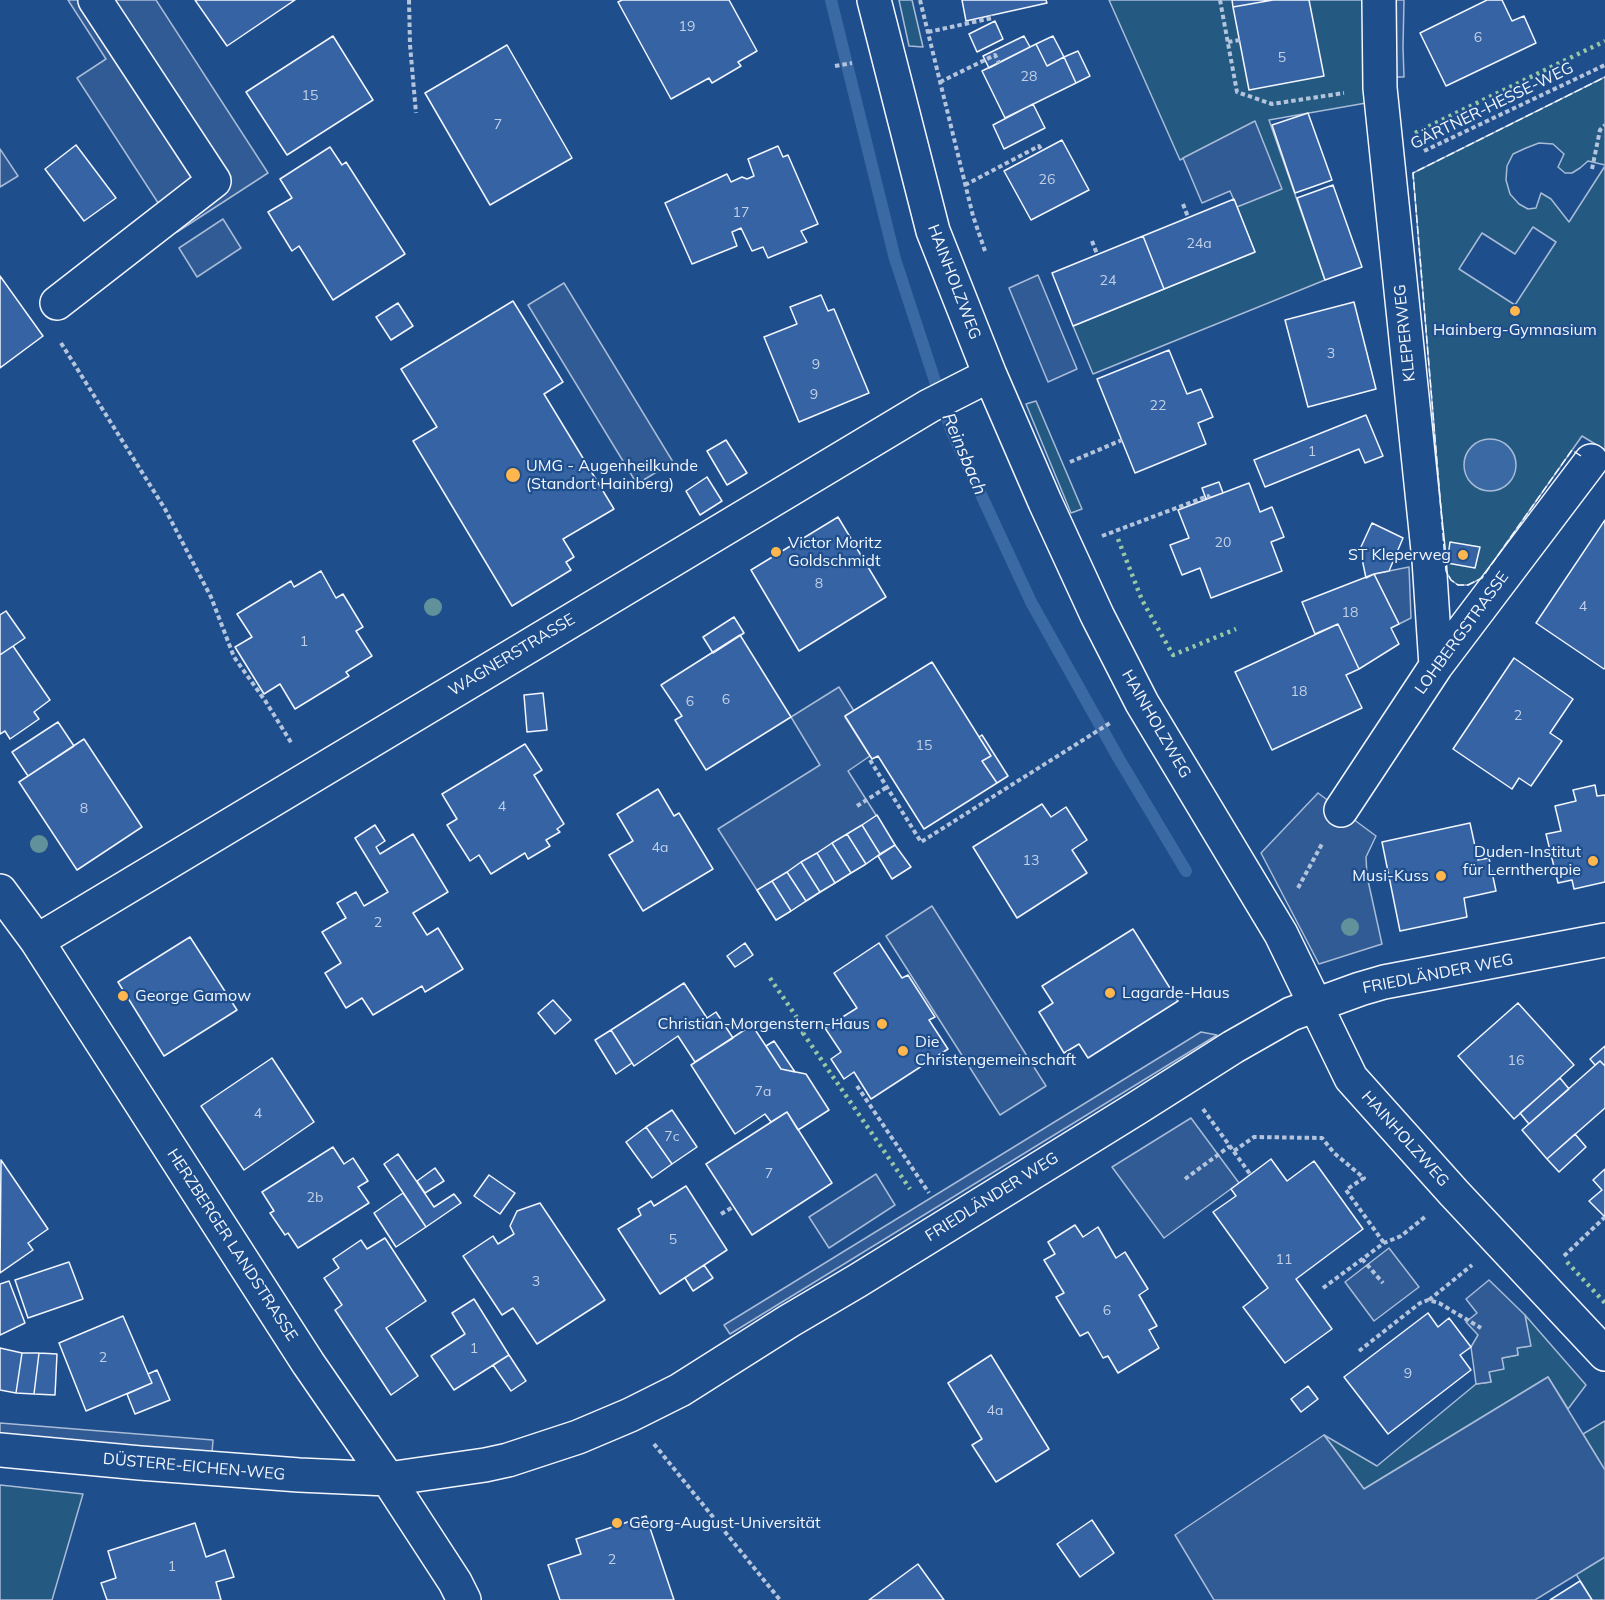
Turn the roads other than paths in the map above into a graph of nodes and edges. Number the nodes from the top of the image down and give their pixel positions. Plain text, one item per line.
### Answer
1 (95, 0) edge
2 (874, 0) edge
3 (1379, 0) edge
4 (57, 303) dead end
5 (990, 375) junction
6 (1591, 461) dead end
7 (1436, 666) junction
8 (1341, 810) road end
9 (0, 891) edge
10 (1605, 940) edge
11 (37, 941) junction
12 (1315, 1005) junction
13 (1605, 1354) edge
14 (0, 1450) edge
15 (388, 1479) junction
16 (464, 1600) edge

1 - 4 street
2 - 5 street, HAINHOLZWEG
3 - 7 street, KLEPERWEG
5 - 11 street, WAGNERSTRASSE
5 - 12 street, HAINHOLZWEG
6 - 7 street, LOHBERGSTRASSE
7 - 8 street, LOHBERGSTRASSE
9 - 11 street, HERZBERGER LANDSTRASSE
10 - 12 street, FRIEDLÄNDER WEG
11 - 15 street, HERZBERGER LANDSTRASSE
12 - 13 street, HAINHOLZWEG
12 - 15 street, FRIEDLÄNDER WEG
14 - 15 street, DÜSTERE-EICHEN-WEG
15 - 16 street, HERZBERGER LANDSTRASSE

